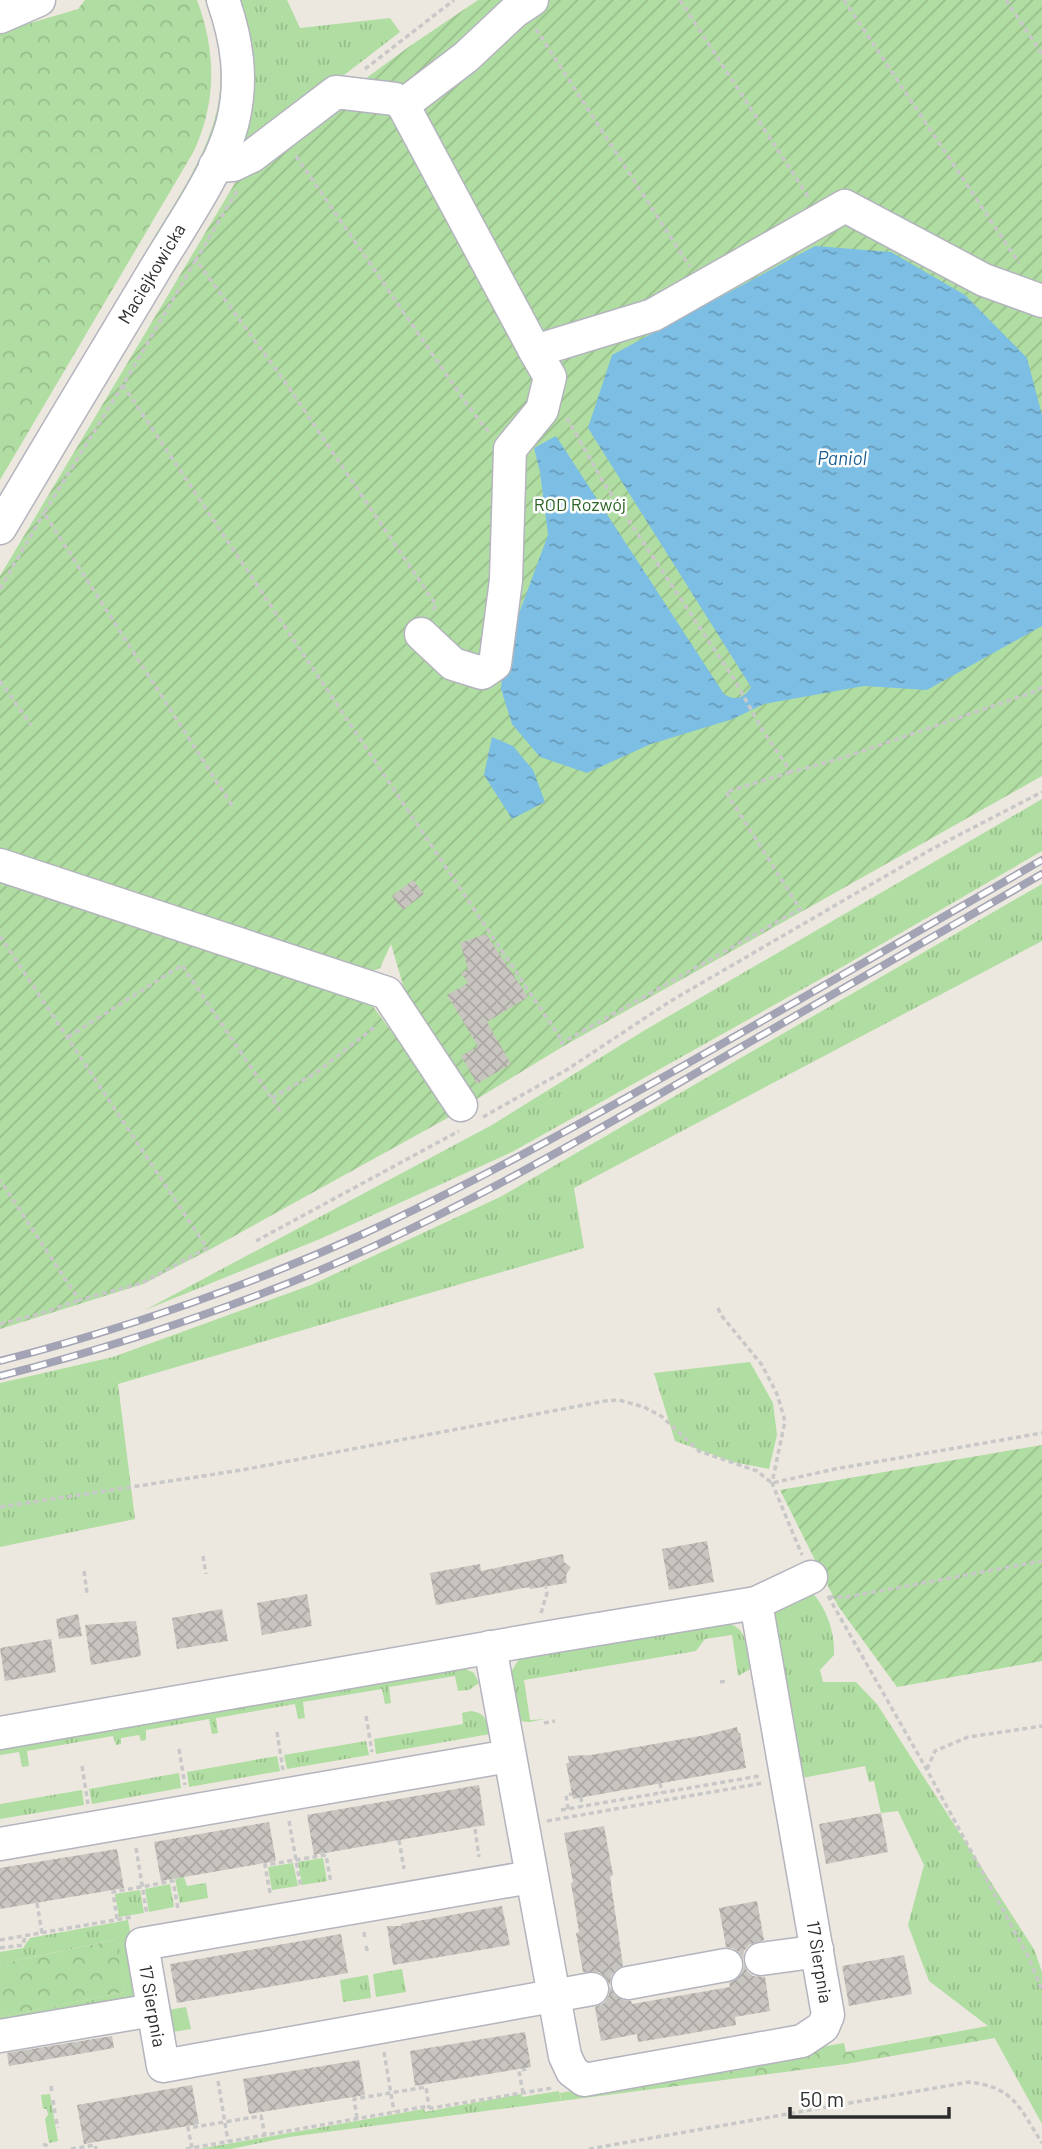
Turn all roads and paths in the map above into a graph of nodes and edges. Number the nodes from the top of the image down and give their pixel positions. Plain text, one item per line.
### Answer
1 (39, 0) edge
2 (223, 0) edge
3 (454, 0) edge
4 (680, 0) edge
5 (844, 0) edge
6 (1006, 0) edge
7 (526, 4) edge
8 (0, 17) edge
9 (1042, 54) edge
10 (336, 92) junction
11 (403, 105) junction
12 (280, 135) junction
13 (215, 166) junction
14 (243, 183) dead end
15 (822, 219) junction
16 (196, 260) junction
17 (1019, 264) dead end
18 (703, 286) junction
19 (1042, 301) edge
20 (535, 351) junction
21 (123, 385) junction
22 (542, 410) junction
23 (510, 449) junction
24 (44, 513) junction
25 (0, 528) edge
26 (0, 589) edge
27 (421, 634) joint
28 (0, 681) edge
29 (1042, 687) edge
30 (31, 725) dead end
31 (791, 772) junction
32 (1042, 792) edge
33 (233, 807) dead end
34 (0, 865) edge
35 (0, 936) edge
36 (398, 1009) junction
37 (68, 1037) junction
38 (272, 1098) junction
39 (281, 1112) dead end
40 (467, 1114) junction
41 (0, 1180) edge
42 (256, 1241) dead end
43 (79, 1300) junction
44 (718, 1308) dead end
45 (0, 1324) edge
46 (1042, 1433) edge
47 (772, 1483) junction
48 (0, 1507) edge
49 (202, 1556) dead end
50 (1042, 1561) edge
51 (83, 1571) dead end
52 (206, 1574) dead end
53 (547, 1587) dead end
54 (820, 1587) junction
55 (87, 1593) dead end
56 (756, 1603) junction
57 (538, 1622) dead end
58 (490, 1647) junction
59 (366, 1716) dead end
60 (1042, 1726) edge
61 (277, 1732) dead end
62 (0, 1733) edge
63 (530, 1735) junction
64 (178, 1749) dead end
65 (373, 1759) dead end
66 (82, 1766) dead end
67 (927, 1770) junction
68 (284, 1774) dead end
69 (761, 1775) dead end
70 (773, 1781) dead end
71 (660, 1783) dead end
72 (186, 1791) dead end
73 (662, 1793) junction
74 (572, 1794) dead end
75 (581, 1797) dead end
76 (582, 1807) junction
77 (89, 1808) dead end
78 (568, 1809) junction
79 (561, 1810) dead end
80 (289, 1822) dead end
81 (534, 1824) dead end
82 (475, 1829) dead end
83 (399, 1840) dead end
84 (0, 1844) edge
85 (136, 1846) dead end
86 (479, 1857) dead end
87 (296, 1860) junction
88 (404, 1870) dead end
89 (531, 1877) junction
90 (331, 1883) dead end
91 (142, 1886) junction
92 (301, 1888) dead end
93 (270, 1893) dead end
94 (37, 1903) dead end
95 (178, 1909) dead end
96 (147, 1914) dead end
97 (132, 1917) dead end
98 (117, 1920) junction
99 (364, 1932) dead end
100 (42, 1933) junction
101 (24, 1936) junction
102 (365, 1939) dead end
103 (0, 1940) edge
104 (366, 1945) dead end
105 (0, 1948) edge
106 (817, 1948) junction
107 (368, 1954) dead end
108 (761, 1959) dead end
109 (726, 1965) dead end
110 (628, 1983) dead end
111 (592, 1989) dead end
112 (1042, 1990) edge
113 (555, 1996) junction
114 (153, 2010) junction
115 (0, 2036) edge
116 (385, 2055) dead end
117 (526, 2069) dead end
118 (218, 2083) dead end
119 (51, 2086) dead end
120 (559, 2087) dead end
121 (52, 2093) dead end
122 (391, 2093) junction
123 (523, 2093) junction
124 (53, 2100) dead end
125 (429, 2108) junction
126 (394, 2112) junction
127 (55, 2113) dead end
128 (357, 2118) junction
129 (56, 2119) dead end
130 (225, 2122) junction
131 (58, 2128) dead end
132 (265, 2135) junction
133 (228, 2141) junction
134 (1042, 2143) edge
135 (43, 2144) dead end
136 (50, 2147) dead end
137 (192, 2148) edge
138 (71, 2149) edge
139 (96, 2149) edge
140 (186, 2149) edge
141 (589, 2149) edge

1 - 8 street
2 - 13 street, Maciejkowicka
3 - 10 path
4 - 15 path
5 - 17 path
6 - 9 path
7 - 11 street
7 - 18 path
10 - 11 street
10 - 12 street
11 - 20 street
12 - 13 street
12 - 23 path
13 - 25 street, Maciejkowicka
14 - 16 path
15 - 18 street
15 - 19 street
16 - 21 path
16 - 27 path
18 - 20 street
20 - 22 street
21 - 24 path
21 - 31 path
22 - 23 street
22 - 31 path
23 - 27 street
24 - 26 path
24 - 33 path
28 - 30 path
29 - 31 path
32 - 40 path
34 - 36 street
35 - 37 path
36 - 38 path
36 - 40 street
37 - 38 path
37 - 43 path
38 - 39 path
40 - 42 path
41 - 43 path
43 - 45 path
44 - 47 path
46 - 47 path
47 - 48 path
47 - 54 path
49 - 52 path
50 - 54 path
51 - 55 path
53 - 57 path
54 - 56 street
54 - 67 path
56 - 58 street
56 - 106 street, 17 Sierpnia
58 - 62 street
58 - 63 street, 17 Sierpnia
59 - 65 path
60 - 67 path
61 - 68 path
63 - 84 street
63 - 89 street, 17 Sierpnia
64 - 72 path
66 - 77 path
67 - 112 path
69 - 73 path
70 - 81 path
71 - 73 path
73 - 76 path
74 - 78 path
75 - 76 path
76 - 78 path
78 - 79 path
80 - 87 path
82 - 86 path
83 - 88 path
85 - 91 path
87 - 90 path
87 - 92 path
87 - 93 path
89 - 113 street, 17 Sierpnia
89 - 114 street, 17 Sierpnia
91 - 95 path
91 - 96 path
91 - 98 path
94 - 100 path
97 - 98 path
98 - 100 path
99 - 102 path
100 - 101 path
101 - 103 path
101 - 105 path
104 - 107 path
106 - 108 street
106 - 113 street, 17 Sierpnia
109 - 110 street
111 - 113 street
113 - 114 street, 17 Sierpnia
114 - 115 street
116 - 122 path
117 - 123 path
118 - 130 path
119 - 121 path
120 - 123 path
122 - 125 path
122 - 126 path
122 - 128 path
123 - 125 path
124 - 127 path
125 - 126 path
126 - 128 path
128 - 132 path
129 - 131 path
130 - 132 path
130 - 133 path
130 - 137 path
132 - 133 path
133 - 137 path
134 - 141 path
135 - 136 path
137 - 140 path
138 - 139 path

